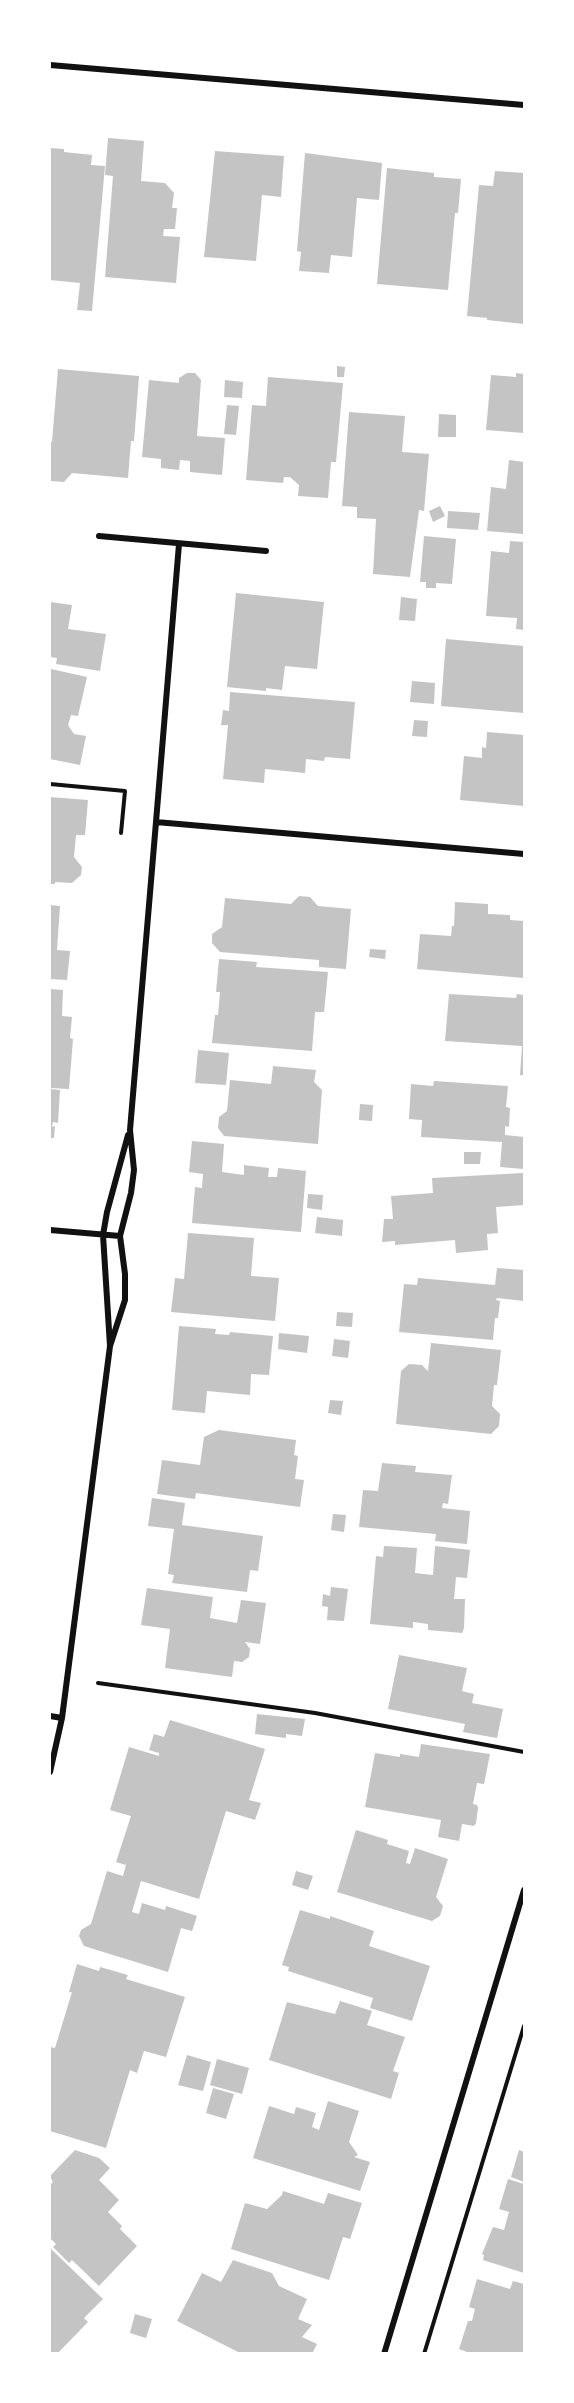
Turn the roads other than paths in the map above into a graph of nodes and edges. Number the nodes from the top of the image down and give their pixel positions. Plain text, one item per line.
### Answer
1 (50, 65) edge
2 (525, 105) edge
3 (99, 536) dead end
4 (179, 544) junction
5 (266, 551) dead end
6 (156, 822) junction
7 (525, 854) edge
8 (130, 1130) junction
9 (50, 1230) edge
10 (103, 1235) junction
11 (120, 1236) junction
12 (110, 1346) junction
13 (50, 1716) edge
14 (62, 1718) junction
15 (50, 1772) edge
16 (525, 1890) edge
17 (384, 2354) edge

1 - 2 street
3 - 4 street
4 - 5 street
4 - 6 street
6 - 7 street
6 - 8 street
8 - 10 street
8 - 11 street
9 - 10 street
10 - 11 street
10 - 12 street
11 - 12 street
12 - 14 street
13 - 14 street
14 - 15 street
16 - 17 street

